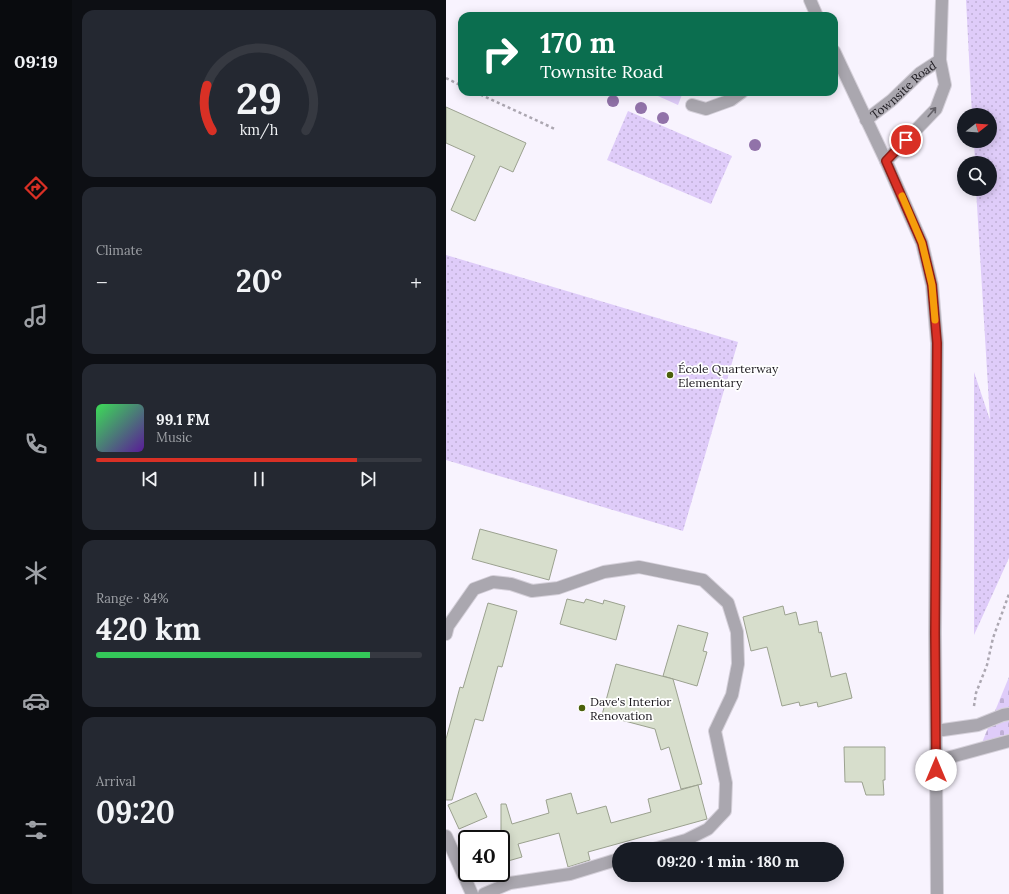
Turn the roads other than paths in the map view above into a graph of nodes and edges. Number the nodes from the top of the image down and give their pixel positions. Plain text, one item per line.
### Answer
1 (810, 0) edge
2 (942, 0) edge
3 (815, 12) edge
4 (838, 60) edge
5 (940, 60) junction
6 (736, 96) edge
7 (692, 105) dead end
8 (866, 120) junction
9 (886, 161) junction
10 (446, 634) edge
11 (1009, 714) edge
12 (936, 731) junction
13 (1009, 741) edge
14 (936, 761) junction
15 (446, 836) edge
16 (679, 842) edge
17 (612, 861) edge
18 (472, 894) edge
19 (484, 894) edge
20 (937, 894) edge

1 - 3 street
2 - 5 street, Townsite Road
4 - 8 street
5 - 8 street, Townsite Road
9 -> 5 street, Townsite Road
6 - 7 street
8 - 9 street
9 - 12 street
10 - 16 street
11 - 12 street
12 - 14 street
13 - 14 street
14 - 20 street
15 - 18 street
17 - 19 street

